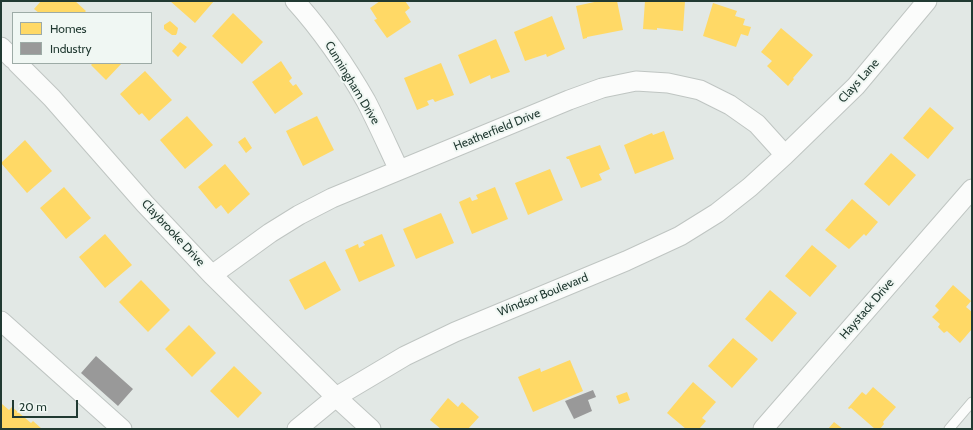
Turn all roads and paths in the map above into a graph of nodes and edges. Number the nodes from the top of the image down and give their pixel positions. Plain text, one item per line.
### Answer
1 (296, 1) edge
2 (927, 1) edge
3 (1, 47) edge
4 (12, 58) edge
5 (18, 64) edge
6 (785, 155) junction
7 (399, 170) junction
8 (972, 189) edge
9 (212, 275) junction
10 (1, 321) edge
11 (336, 397) junction
12 (972, 402) edge
13 (122, 429) edge
14 (297, 429) edge
15 (371, 429) edge
16 (763, 429) edge
17 (948, 429) edge

1 - 7 street, Cunningham Drive
2 - 6 street, Clays Lane
3 - 4 street
5 - 9 street, Claybrooke Drive
6 - 7 street, Heatherfield Drive
6 - 11 street, Windsor Boulevard
7 - 9 street, Heatherfield Drive
8 - 16 street, Haystack Drive
9 - 11 street, Claybrooke Drive
10 - 13 street
11 - 14 street, Windsor Boulevard
11 - 15 street
12 - 17 lane

